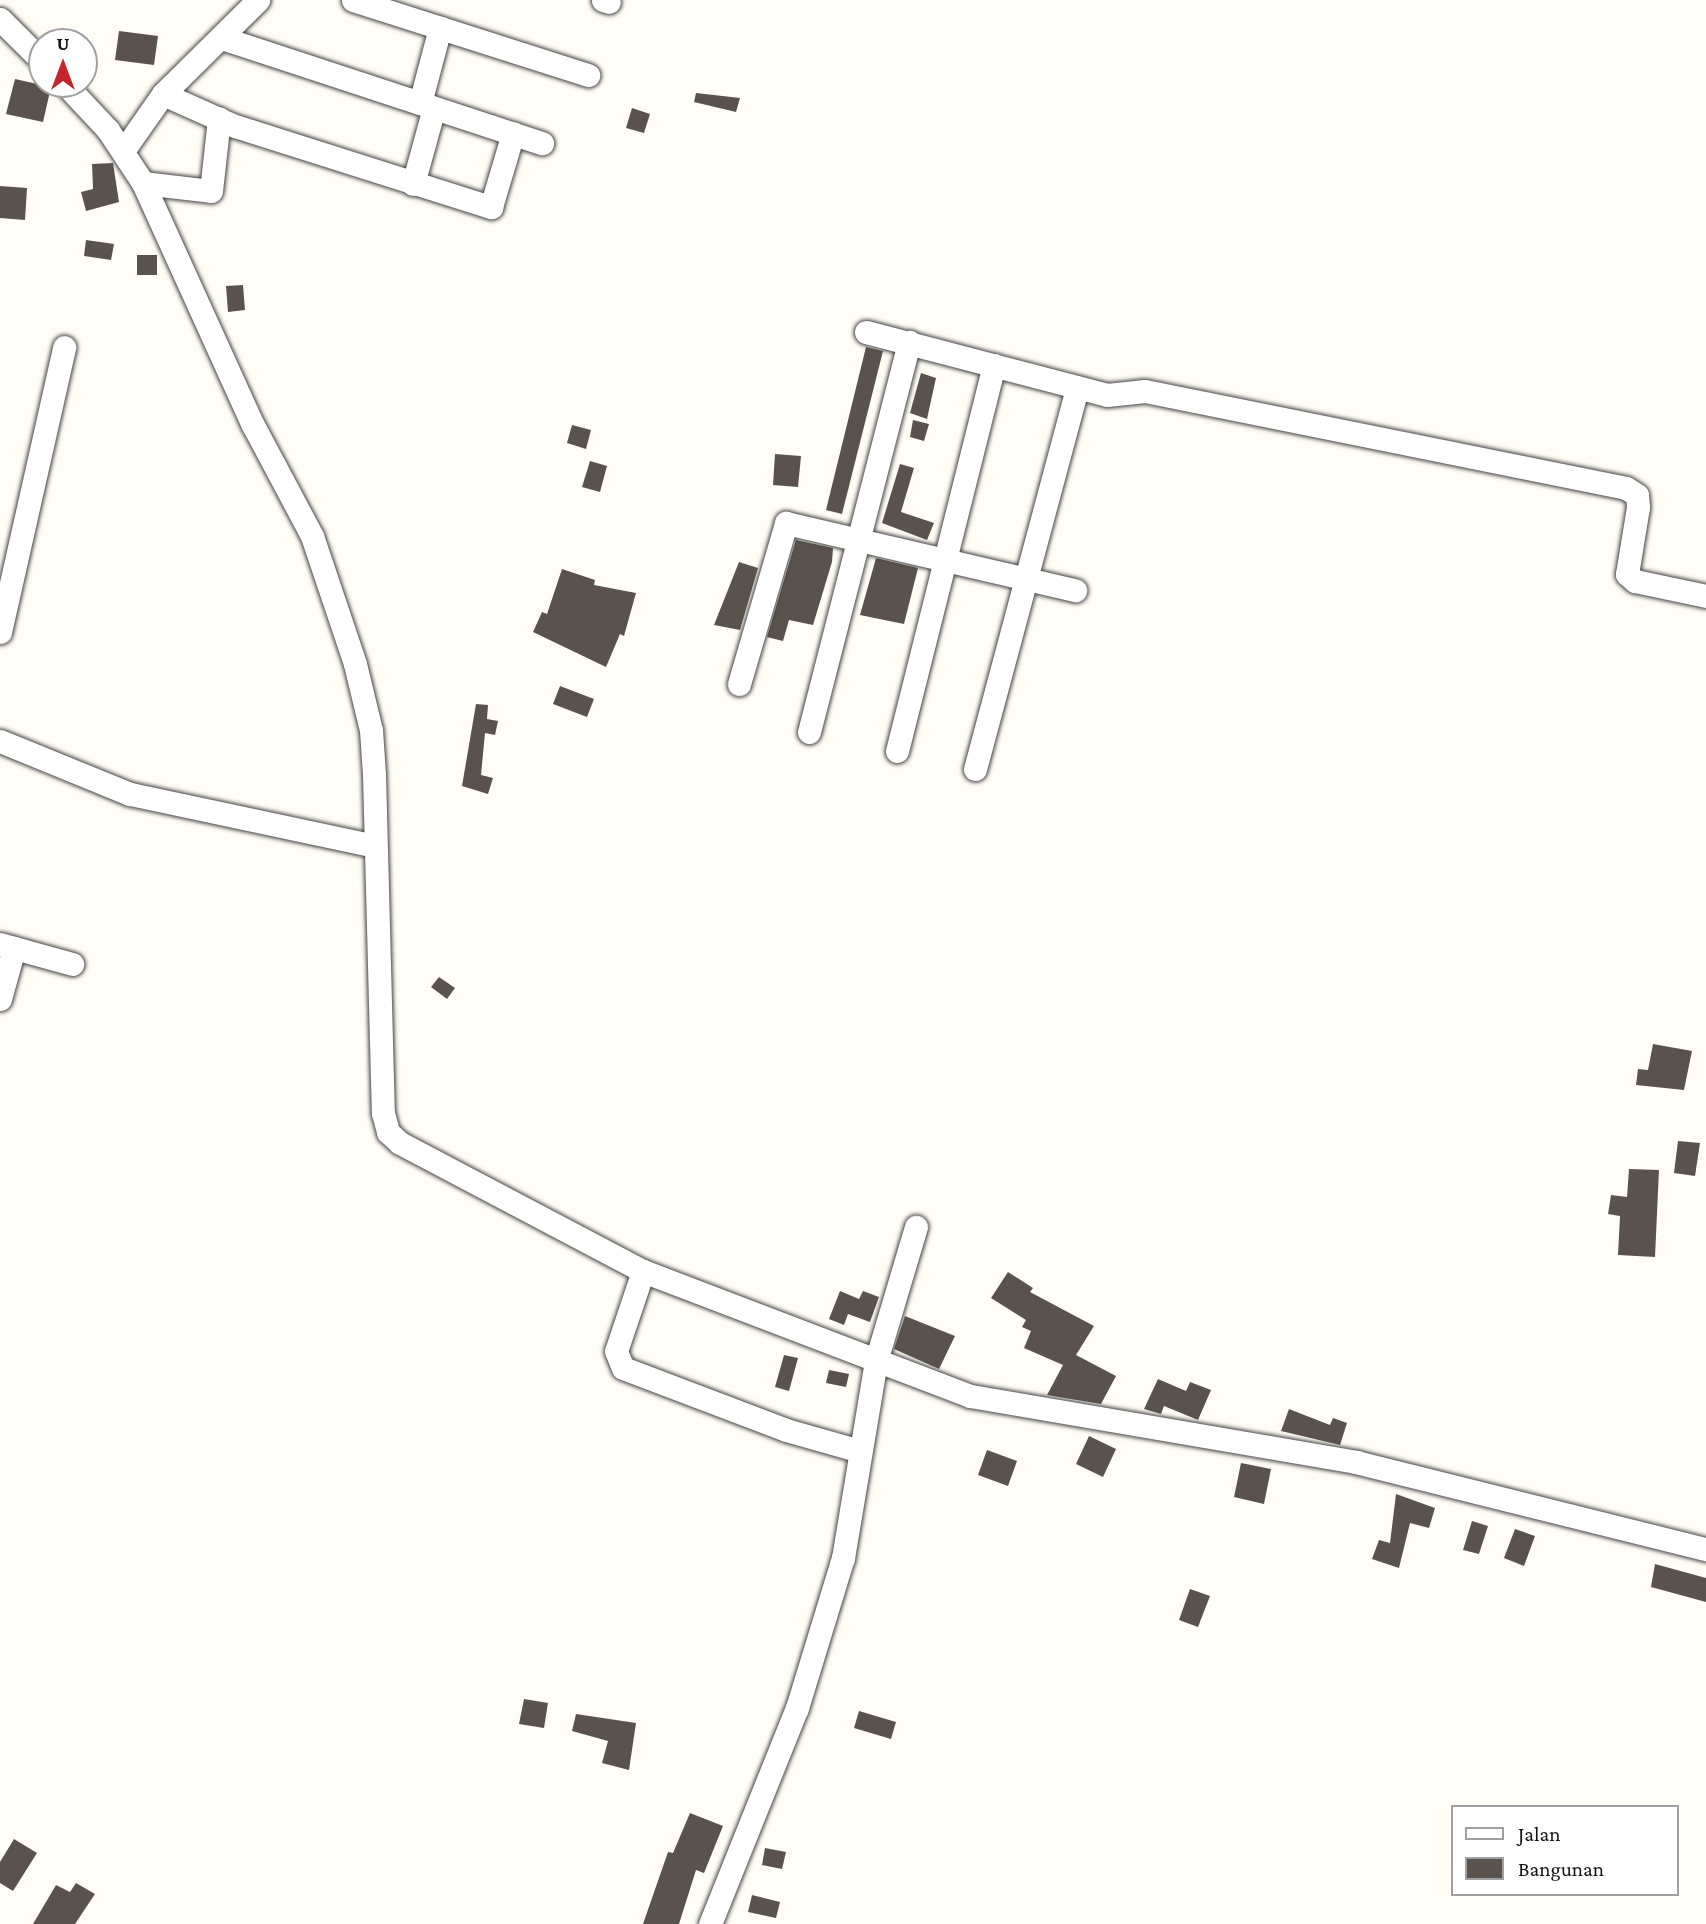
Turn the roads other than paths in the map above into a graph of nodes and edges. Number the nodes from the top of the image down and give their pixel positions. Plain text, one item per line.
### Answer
1 (258, 0) edge
2 (353, 0) edge
3 (440, 28) junction
4 (2, 29) edge
5 (222, 38) junction
6 (28, 50) edge
7 (588, 75) dead end
8 (163, 94) junction
9 (77, 98) edge
10 (427, 106) junction
11 (219, 118) junction
12 (513, 133) junction
13 (542, 143) dead end
14 (123, 151) junction
15 (143, 183) junction
16 (413, 184) junction
17 (866, 332) dead end
18 (909, 342) junction
19 (64, 347) dead end
20 (994, 365) junction
21 (1077, 387) junction
22 (861, 538) junction
23 (945, 559) junction
24 (1027, 579) junction
25 (1074, 590) dead end
26 (1706, 596) edge
27 (0, 632) edge
28 (739, 684) dead end
29 (809, 732) dead end
30 (0, 741) edge
31 (897, 751) dead end
32 (975, 769) dead end
33 (375, 846) junction
34 (7, 946) edge
35 (72, 964) dead end
36 (0, 999) edge
37 (916, 1227) dead end
38 (643, 1271) junction
39 (876, 1361) junction
40 (860, 1451) junction
41 (1706, 1549) edge
42 (710, 1924) edge

1 - 5 street
2 - 3 street
3 - 7 street
3 - 10 street
4 - 6 street
5 - 8 street
5 - 10 street
8 - 11 street
8 - 14 street
9 - 14 street
10 - 12 street
10 - 16 street
11 - 15 street
11 - 16 street
12 - 13 street
12 - 16 street
14 - 15 street
15 - 33 street
17 - 18 street
18 - 20 street
18 - 22 street
19 - 27 street
20 - 21 street
20 - 23 street
21 - 24 street
21 - 26 street
22 - 23 street
22 - 28 street
22 - 29 street
23 - 24 street
23 - 31 street
24 - 25 street
24 - 32 street
30 - 33 street
33 - 38 street
34 - 35 street
34 - 36 street
37 - 39 street
38 - 39 street
38 - 40 street
39 - 40 street
39 - 41 street
40 - 42 street

